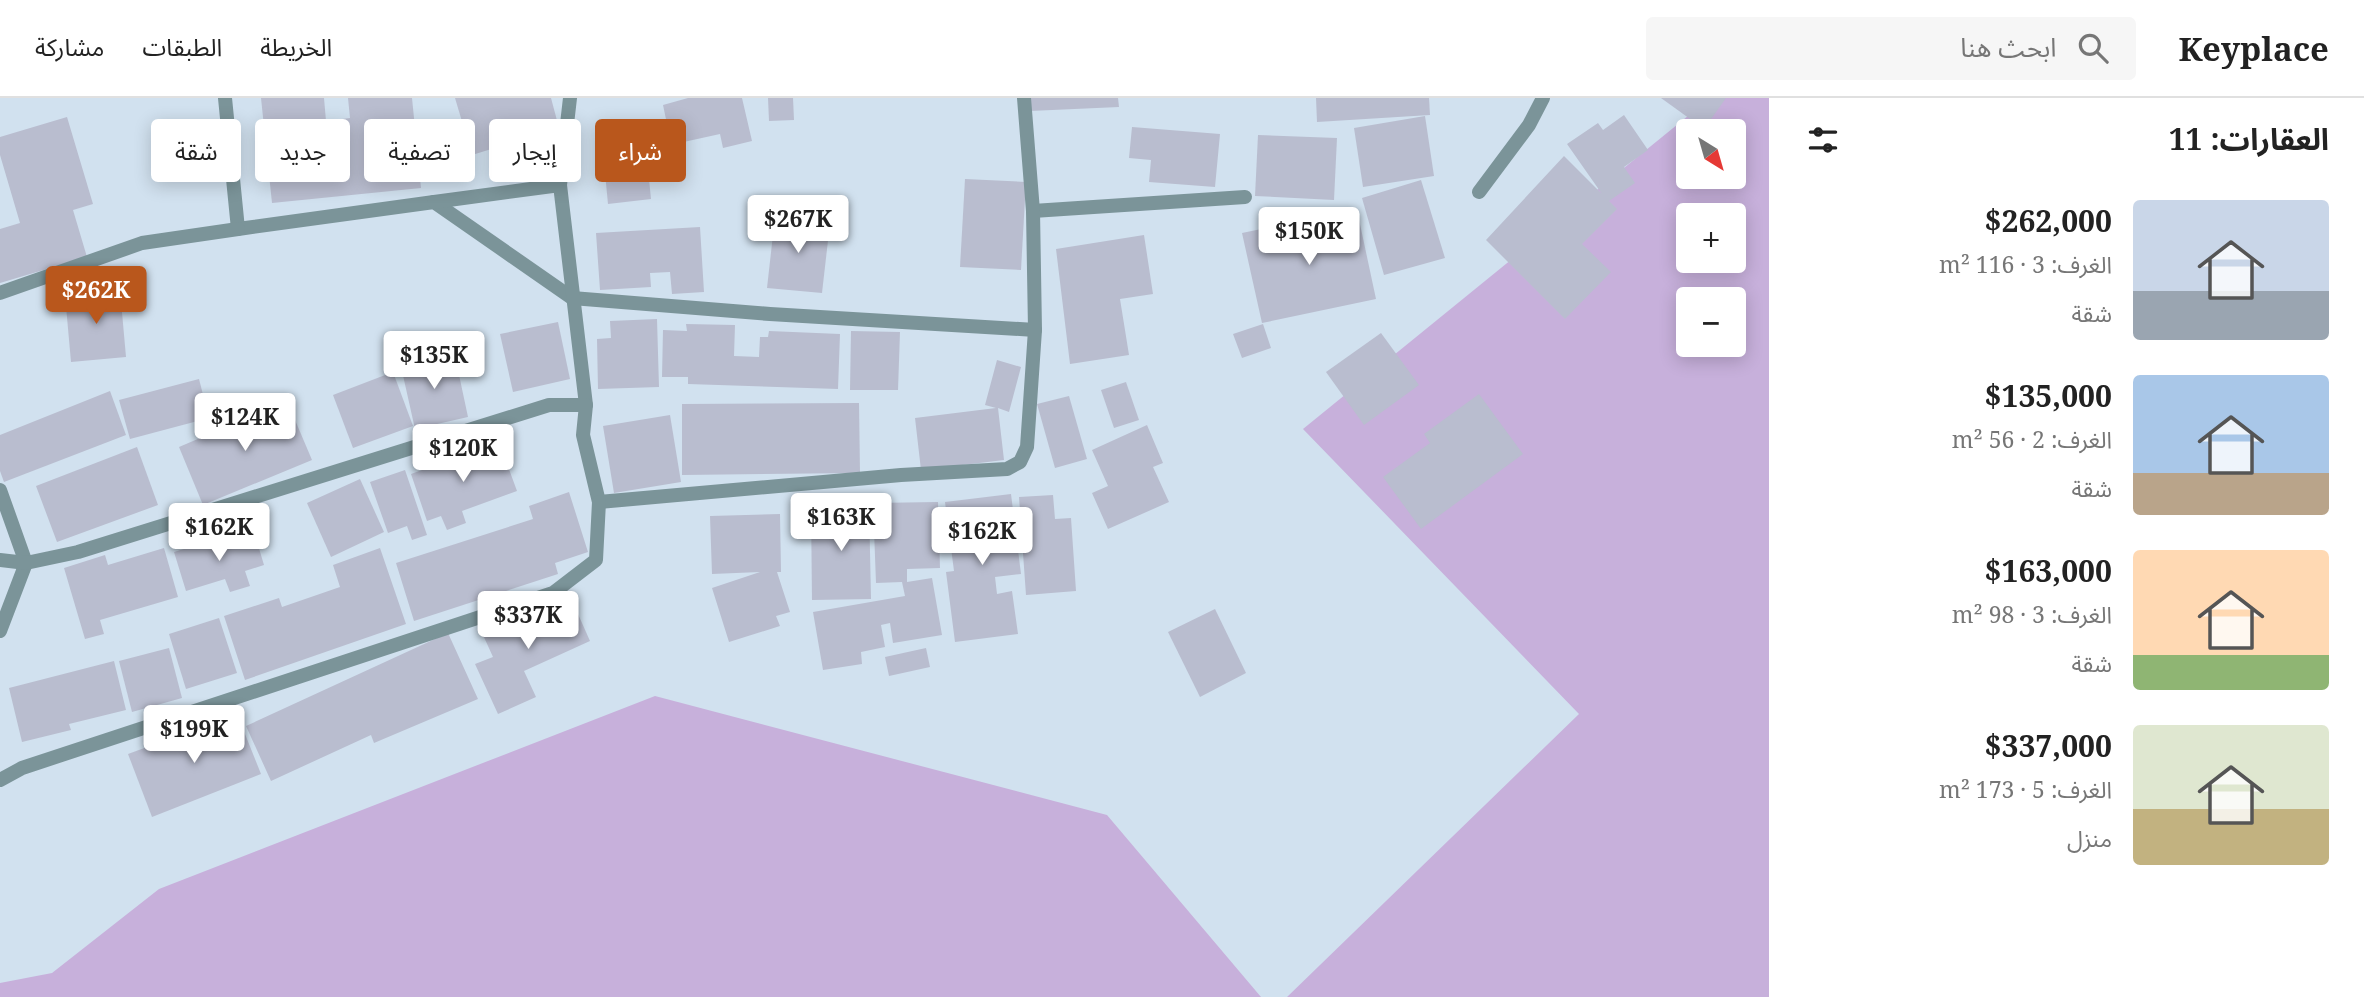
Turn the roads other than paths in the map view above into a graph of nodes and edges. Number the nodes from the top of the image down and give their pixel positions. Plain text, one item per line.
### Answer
1 (225, 98) edge
2 (570, 98) edge
3 (1024, 98) edge
4 (1543, 98) edge
5 (559, 185) junction
6 (1479, 192) dead end
7 (1245, 197) dead end
8 (434, 202) junction
9 (1033, 211) junction
10 (238, 229) junction
11 (0, 293) edge
12 (572, 298) junction
13 (1035, 330) junction
14 (586, 405) junction
15 (0, 490) edge
16 (599, 502) junction
17 (0, 560) edge
18 (26, 563) junction
19 (0, 631) edge
20 (0, 780) edge

1 - 10 street
2 - 5 street
3 - 9 street
4 - 6 street
5 - 8 street
5 - 12 street
7 - 9 street
8 - 10 street
8 - 12 street
9 - 13 street
10 - 11 street
12 - 13 street
12 - 14 street
13 - 16 street
14 - 16 street
14 - 18 street
15 - 18 street
16 - 20 street
17 - 18 street
18 - 19 street

